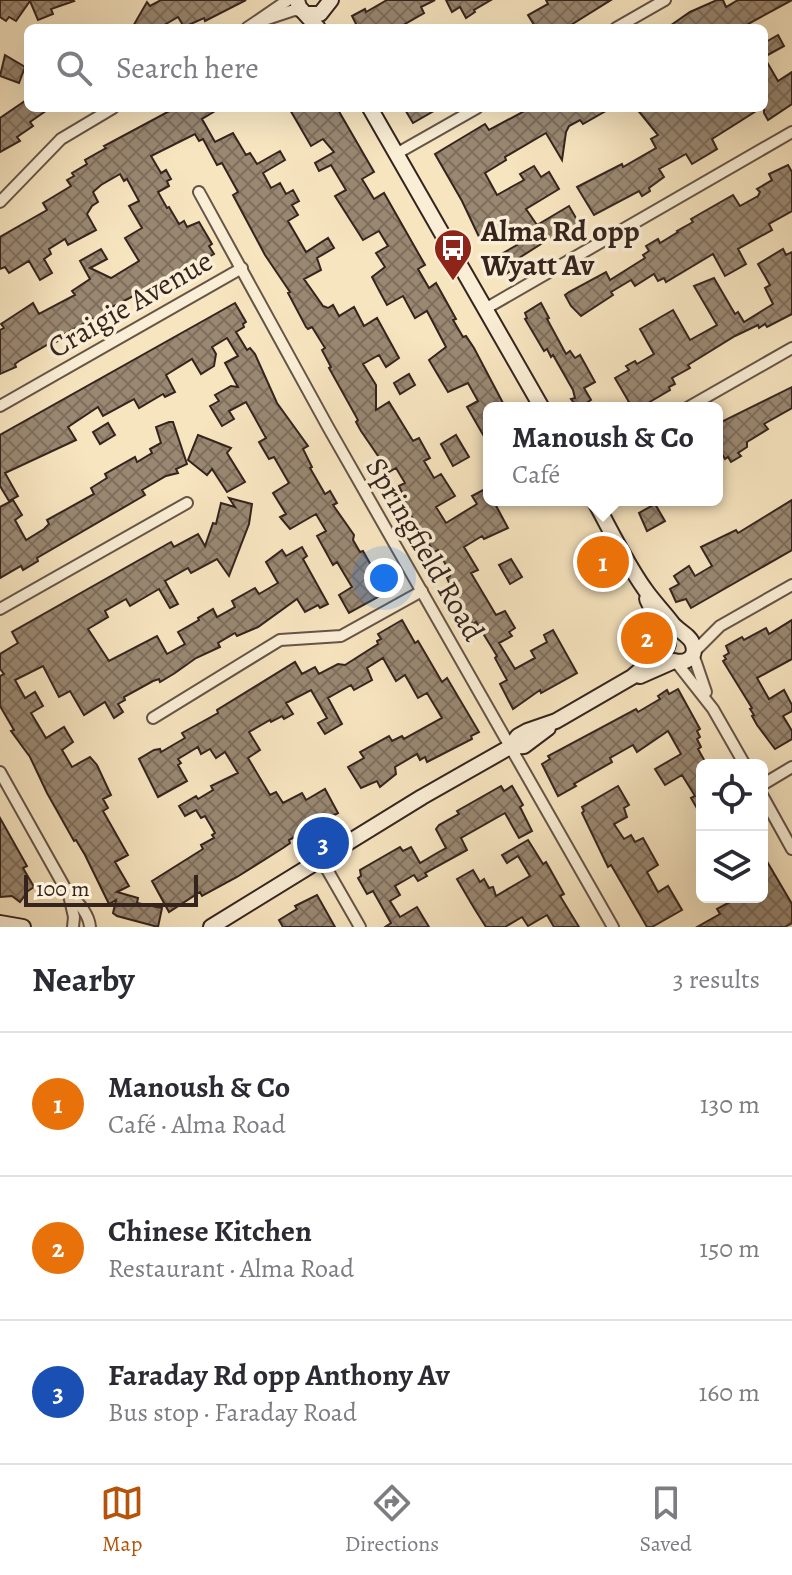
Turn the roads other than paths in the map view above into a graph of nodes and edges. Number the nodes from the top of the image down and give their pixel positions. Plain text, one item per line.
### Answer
1 (288, 0) edge
2 (665, 0) edge
3 (327, 5) edge
4 (302, 8) edge
5 (252, 24) edge
6 (254, 24) edge
7 (315, 24) edge
8 (623, 24) edge
9 (106, 112) edge
10 (372, 112) edge
11 (470, 112) edge
12 (792, 132) edge
13 (396, 154) junction
14 (199, 192) dead end
15 (0, 202) edge
16 (242, 268) junction
17 (485, 309) junction
18 (792, 348) edge
19 (539, 402) edge
20 (698, 402) edge
21 (0, 406) edge
22 (187, 503) dead end
23 (597, 506) edge
24 (792, 585) edge
25 (422, 591) junction
26 (646, 591) junction
27 (0, 609) edge
28 (720, 626) junction
29 (684, 636) junction
30 (671, 653) junction
31 (694, 653) junction
32 (713, 709) junction
33 (153, 718) dead end
34 (510, 747) junction
35 (742, 759) edge
36 (792, 767) edge
37 (0, 772) edge
38 (768, 781) edge
39 (768, 806) edge
40 (792, 849) edge
41 (321, 859) junction
42 (69, 895) junction
43 (0, 923) edge
44 (23, 927) edge
45 (73, 927) edge
46 (90, 927) edge
47 (211, 927) edge
48 (360, 927) edge
49 (613, 927) edge

1 - 5 street
2 - 8 street
3 - 4 main road
4 - 6 street
4 - 7 main road
9 - 15 street
10 - 13 main road
11 - 13 street
12 - 17 street
13 - 17 main road
14 - 16 street, Springfield Road
16 - 21 street, Craigie Avenue
16 - 25 street, Springfield Road
17 - 19 main road
18 - 20 street
22 - 27 street
23 - 26 main road
24 - 28 street
25 - 33 street
25 - 34 street, Springfield Road
26 - 29 main road
26 - 30 main road
28 - 29 street
28 - 31 street
29 - 30 main road
29 - 31 main road
30 - 31 main road
30 - 32 street
30 - 34 main road
31 - 32 street
32 - 35 street
34 - 41 main road
34 - 49 street, Springfield Road
36 - 38 street
37 - 42 street
39 - 40 street
41 - 47 main road
41 - 48 street
42 - 45 street
42 - 46 street
43 - 44 main road

